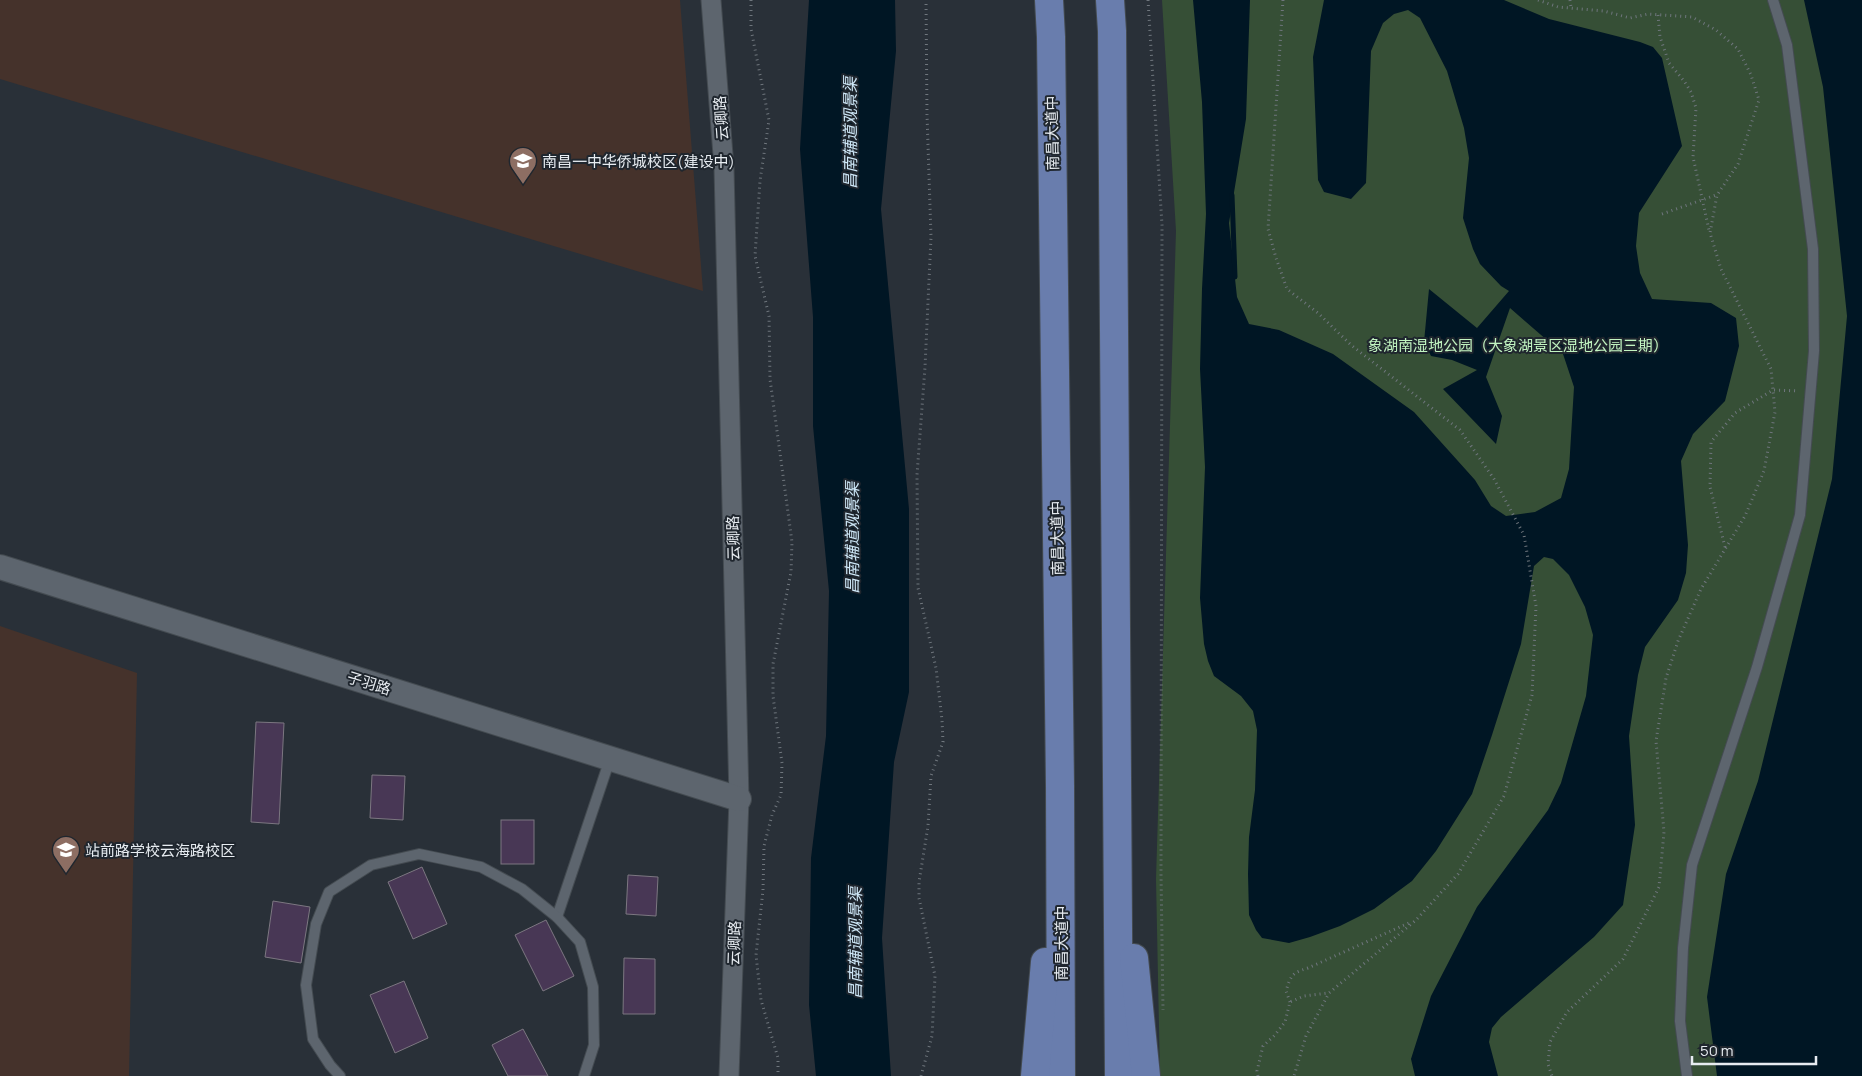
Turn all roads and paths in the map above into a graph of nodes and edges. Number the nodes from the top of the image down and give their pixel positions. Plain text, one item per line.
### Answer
1 (711, 0) edge
2 (751, 0) edge
3 (926, 0) edge
4 (1049, 0) edge
5 (1110, 0) edge
6 (1148, 0) edge
7 (1283, 0) edge
8 (1538, 0) edge
9 (1570, 0) edge
10 (1773, 0) edge
11 (1571, 8) junction
12 (1658, 15) junction
13 (1717, 195) junction
14 (1704, 201) junction
15 (1662, 214) dead end
16 (1710, 233) junction
17 (1773, 390) junction
18 (1810, 391) junction
19 (1726, 548) junction
20 (0, 567) edge
21 (610, 759) junction
22 (1060, 786) junction
23 (739, 799) junction
24 (1118, 800) junction
25 (557, 916) junction
26 (1416, 920) junction
27 (1329, 993) junction
28 (1290, 1002) junction
29 (1163, 1018) dead end
30 (340, 1076) edge
31 (584, 1076) edge
32 (729, 1076) edge
33 (778, 1076) edge
34 (921, 1076) edge
35 (1035, 1076) edge
36 (1061, 1076) edge
37 (1119, 1076) edge
38 (1146, 1076) edge
39 (1258, 1076) edge
40 (1294, 1076) edge
41 (1552, 1076) edge
42 (1686, 1076) edge

1 - 23 street, 云卿路
2 - 33 path
3 - 34 path
4 - 22 highway, 南昌大道中
5 - 24 highway
6 - 29 path
7 - 26 path
8 - 11 path
9 - 11 path
10 - 18 lane
11 - 12 path
12 - 13 path
12 - 14 path
13 - 14 path
13 - 16 path
14 - 15 path
14 - 16 path
16 - 17 path
17 - 18 path
17 - 19 path
17 - 19 path
18 - 42 lane
19 - 41 path
20 - 21 street, 子羽路
21 - 23 street, 子羽路
21 - 25 lane
22 - 35 highway
22 - 36 highway, 南昌大道中
23 - 32 street, 云卿路
24 - 37 highway
24 - 38 highway
25 - 30 lane
25 - 31 lane
26 - 27 path
26 - 28 path
27 - 28 path
27 - 40 path
28 - 39 path

